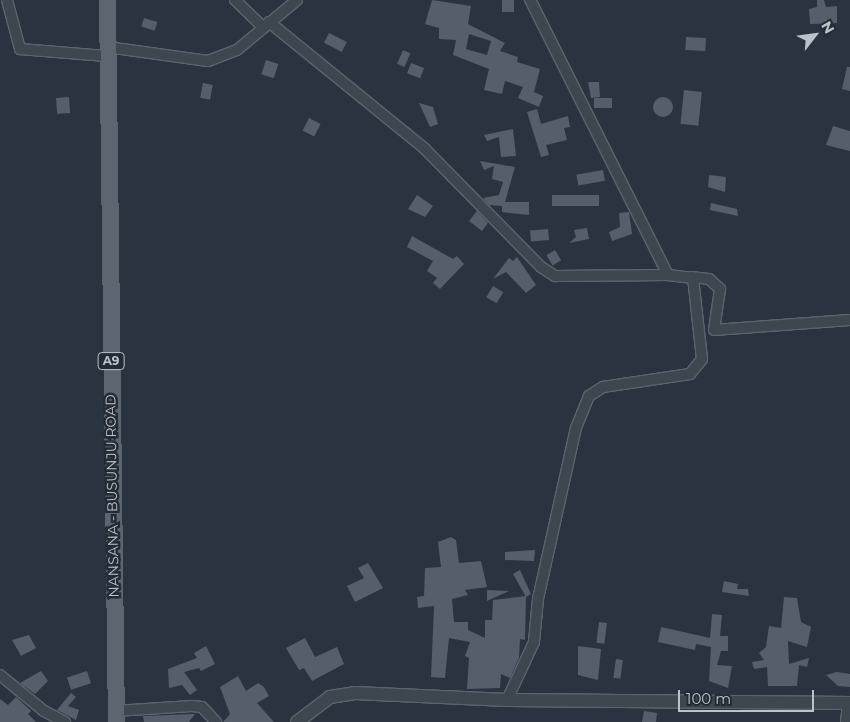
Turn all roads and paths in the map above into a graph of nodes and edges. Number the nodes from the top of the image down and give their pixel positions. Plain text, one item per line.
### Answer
1 (7, 0) edge
2 (107, 0) edge
3 (236, 0) edge
4 (297, 0) edge
5 (530, 0) edge
6 (266, 25) junction
7 (107, 52) junction
8 (668, 275) junction
9 (691, 277) junction
10 (850, 320) edge
11 (0, 674) edge
12 (508, 700) junction
13 (849, 703) edge
14 (115, 717) edge
15 (60, 721) edge
16 (216, 722) edge
17 (296, 722) edge
18 (846, 722) edge

1 - 7 street
2 - 7 main road, NANSANA - BUSUNJU ROAD / A9
3 - 6 street
4 - 6 street
5 - 8 street
6 - 7 street
6 - 8 street
7 - 14 main road, NANSANA - BUSUNJU ROAD / A9
8 - 9 street
9 - 10 street
9 - 12 street
11 - 15 street
12 - 13 street
12 - 17 street
13 - 18 street
14 - 16 street

